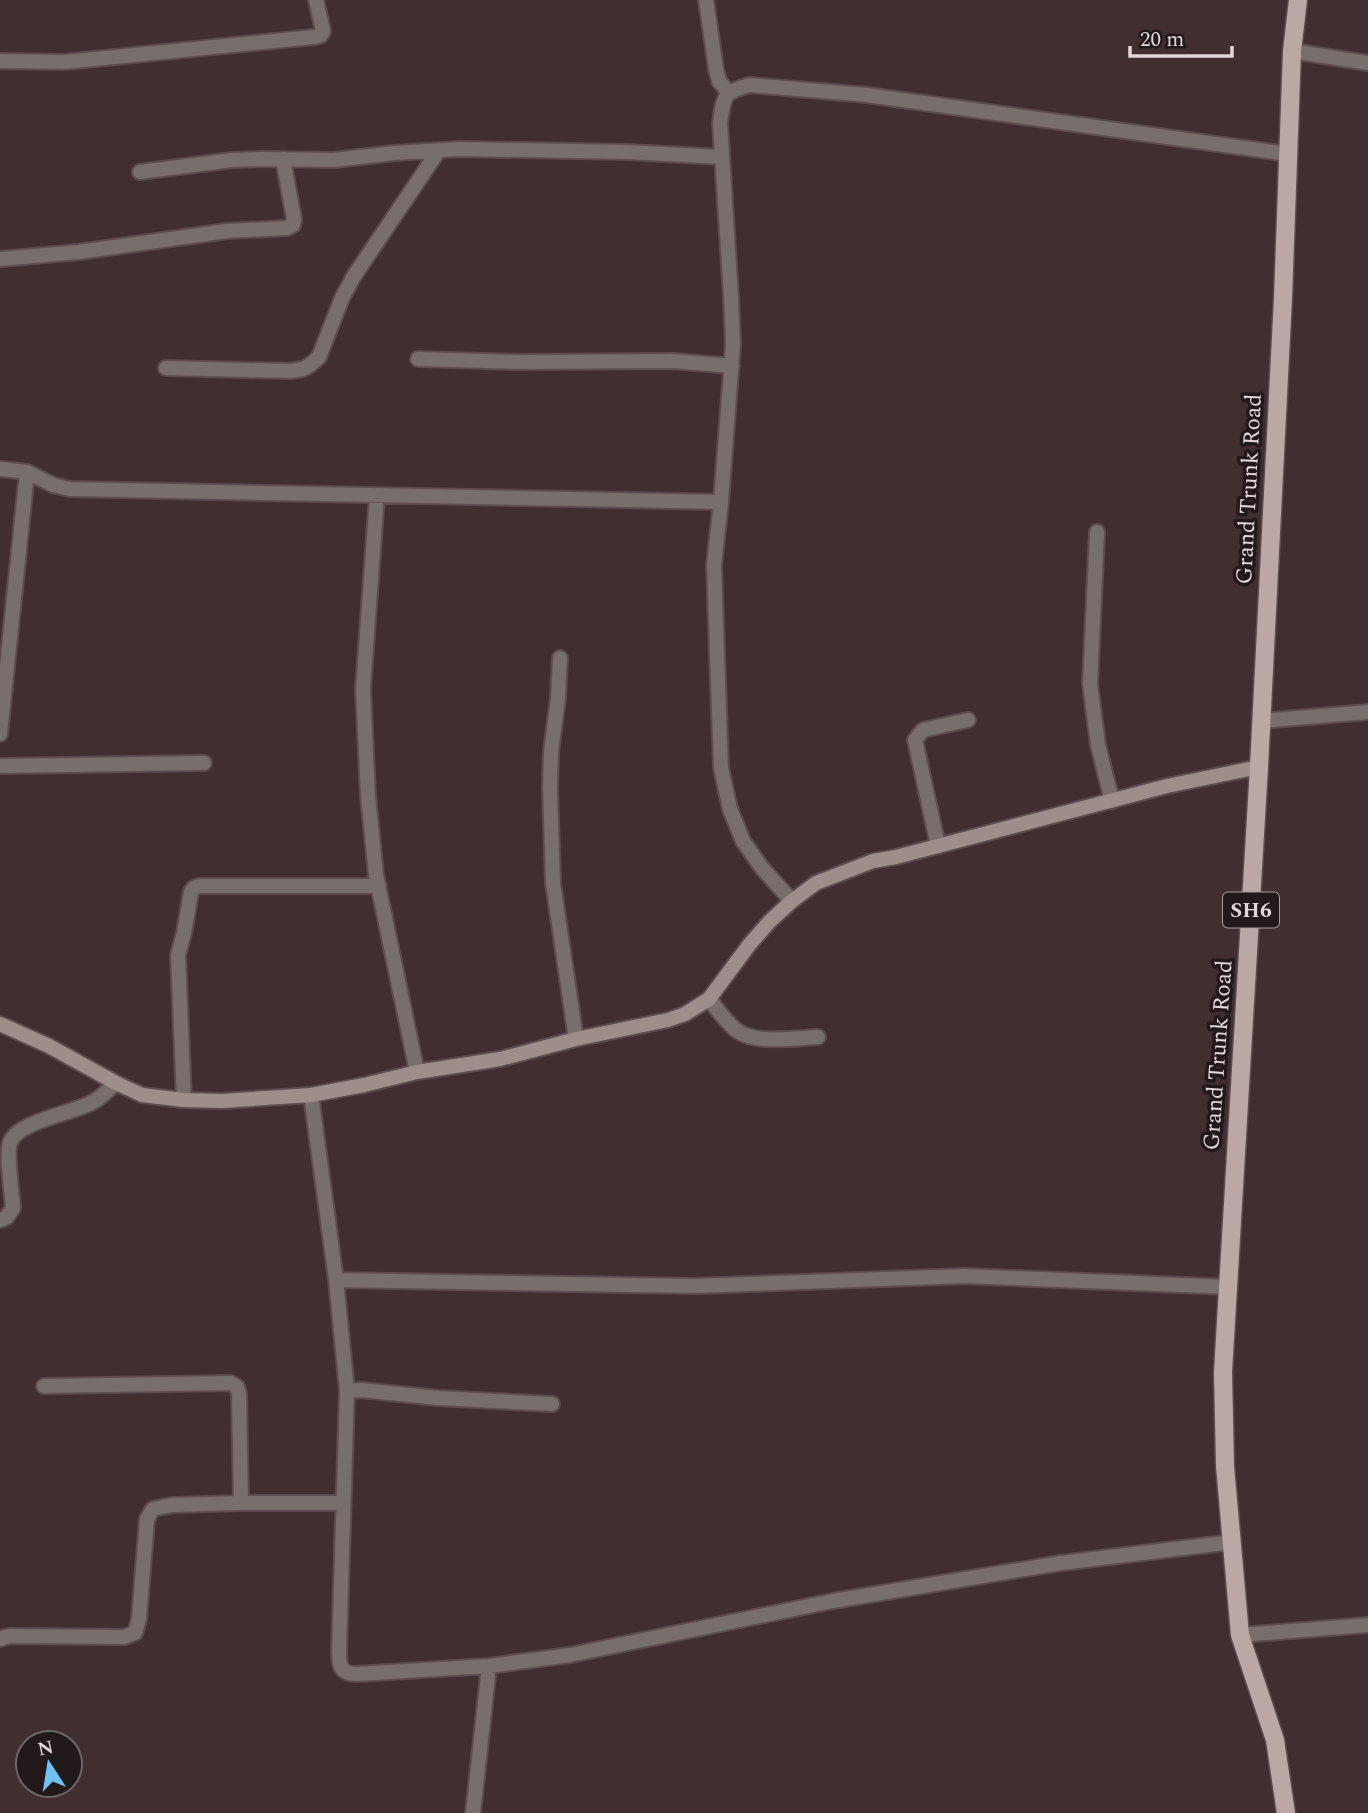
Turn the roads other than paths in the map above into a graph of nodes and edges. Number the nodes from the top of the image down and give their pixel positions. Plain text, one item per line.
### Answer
1 (316, 0) edge
2 (706, 0) edge
3 (1298, 0) edge
4 (1292, 51) junction
5 (0, 61) edge
6 (1368, 63) edge
7 (729, 93) junction
8 (439, 150) junction
9 (1287, 153) junction
10 (722, 157) junction
11 (283, 159) junction
12 (140, 172) dead end
13 (0, 259) edge
14 (418, 359) dead end
15 (732, 366) junction
16 (166, 368) dead end
17 (0, 469) edge
18 (27, 472) junction
19 (377, 495) junction
20 (721, 502) junction
21 (1097, 532) dead end
22 (560, 658) dead end
23 (1368, 712) edge
24 (968, 720) dead end
25 (1261, 721) junction
26 (0, 734) edge
27 (204, 763) dead end
28 (0, 766) edge
29 (1259, 767) junction
30 (1112, 801) junction
31 (938, 846) junction
32 (379, 886) junction
33 (792, 901) junction
34 (709, 999) junction
35 (0, 1024) edge
36 (818, 1037) dead end
37 (576, 1040) junction
38 (417, 1072) junction
39 (116, 1083) junction
40 (311, 1095) junction
41 (184, 1100) junction
42 (7, 1134) edge
43 (0, 1220) edge
44 (336, 1280) junction
45 (1229, 1287) junction
46 (44, 1386) dead end
47 (347, 1391) junction
48 (552, 1404) dead end
49 (241, 1503) junction
50 (342, 1503) junction
51 (1232, 1542) junction
52 (1368, 1625) edge
53 (1240, 1635) junction
54 (0, 1639) edge
55 (489, 1666) junction
56 (473, 1813) edge
57 (1286, 1813) edge

1 - 5 street
2 - 7 street
3 - 4 main road, Grand Trunk Road / SH6
4 - 6 street
4 - 9 main road, Grand Trunk Road / SH6
7 - 9 street
7 - 10 street
8 - 10 street
8 - 11 street
8 - 16 street
9 - 25 main road, Grand Trunk Road / SH6
10 - 15 street
11 - 12 street
11 - 13 street
14 - 15 street
15 - 20 street
17 - 18 street
18 - 19 street
18 - 26 street
19 - 20 street
19 - 32 street
20 - 33 street
21 - 30 street
22 - 37 street
23 - 25 street
24 - 31 street
25 - 29 main road, Grand Trunk Road / SH6
27 - 28 street
29 - 30 street
29 - 45 main road, Grand Trunk Road / SH6
30 - 31 street
31 - 33 street
32 - 38 street
32 - 41 street
33 - 34 street
34 - 36 street
34 - 37 street
35 - 39 street
37 - 38 street
38 - 40 street
39 - 41 street
39 - 42 street
40 - 41 street
40 - 44 street
42 - 43 street
44 - 45 street
44 - 47 street
45 - 51 main road, Grand Trunk Road / SH6
46 - 49 street
47 - 48 street
47 - 50 street
49 - 50 street
49 - 54 street
50 - 55 street
51 - 53 main road, Grand Trunk Road / SH6
51 - 55 street
52 - 53 street
53 - 57 main road, Grand Trunk Road / SH6
55 - 56 street

